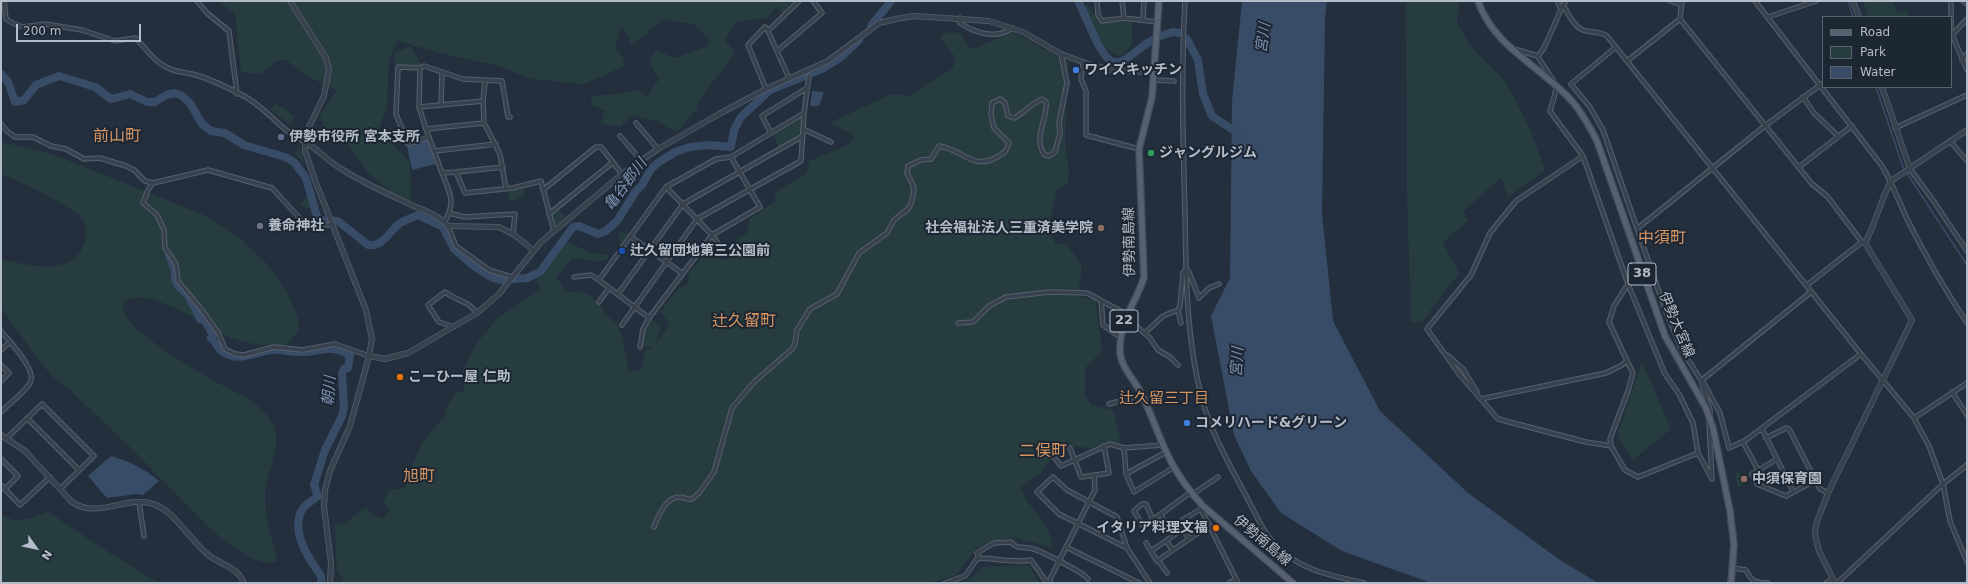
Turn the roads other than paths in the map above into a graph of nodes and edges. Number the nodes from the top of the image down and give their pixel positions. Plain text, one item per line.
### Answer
1 (4, 1) edge
2 (197, 1) edge
3 (290, 1) edge
4 (799, 1) edge
5 (813, 1) edge
6 (1097, 1) edge
7 (1122, 1) edge
8 (1144, 1) edge
9 (1159, 1) edge
10 (1478, 1) edge
11 (1482, 1) edge
12 (1558, 1) edge
13 (1566, 1) edge
14 (1670, 1) edge
15 (1755, 1) edge
16 (1816, 1) edge
17 (1853, 1) edge
18 (1951, 1) edge
19 (1963, 1) edge
20 (1185, 2) edge
21 (1807, 2) edge
22 (1682, 3) edge
23 (1967, 4) edge
24 (1562, 7) junction
25 (1482, 13) junction
26 (1858, 16) edge
27 (1951, 16) edge
28 (1768, 17) junction
29 (960, 18) junction
30 (1124, 18) junction
31 (1, 19) edge
32 (6, 19) junction
33 (1143, 19) junction
34 (1680, 19) junction
35 (1967, 19) edge
36 (1157, 22) junction
37 (1012, 28) junction
38 (768, 31) junction
39 (1952, 35) joint
40 (1616, 47) junction
41 (1512, 48) junction
42 (777, 51) junction
43 (1061, 54) junction
44 (1967, 54) edge
45 (1538, 56) junction
46 (1962, 60) junction
47 (1627, 61) junction
48 (1083, 62) junction
49 (420, 68) junction
50 (1967, 70) edge
51 (442, 73) junction
52 (809, 73) junction
53 (1155, 73) junction
54 (789, 78) junction
55 (1154, 80) junction
56 (485, 81) junction
57 (1174, 81) dead end
58 (1821, 83) edge
59 (1556, 86) junction
60 (766, 88) junction
61 (807, 88) junction
62 (1825, 88) edge
63 (1882, 88) edge
64 (237, 94) junction
65 (1967, 94) edge
66 (1803, 97) junction
67 (483, 101) junction
68 (440, 104) junction
69 (419, 107) junction
70 (804, 113) junction
71 (510, 117) dead end
72 (484, 123) junction
73 (636, 123) dead end
74 (1, 124) edge
75 (1766, 125) junction
76 (1852, 126) junction
77 (1895, 128) junction
78 (426, 129) junction
79 (803, 130) junction
80 (1967, 130) edge
81 (771, 133) junction
82 (620, 136) dead end
83 (803, 136) junction
84 (1838, 136) junction
85 (429, 137) junction
86 (1950, 141) junction
87 (306, 142) junction
88 (831, 142) dead end
89 (496, 144) junction
90 (658, 149) junction
91 (1139, 149) junction
92 (434, 151) junction
93 (1583, 156) junction
94 (731, 157) junction
95 (641, 160) junction
96 (1967, 160) edge
97 (612, 163) junction
98 (503, 166) junction
99 (1799, 166) junction
100 (1713, 168) junction
101 (1909, 169) junction
102 (456, 172) junction
103 (740, 172) junction
104 (442, 173) junction
105 (622, 174) junction
106 (1891, 182) junction
107 (153, 183) junction
108 (666, 187) junction
109 (506, 189) junction
110 (750, 189) junction
111 (543, 190) junction
112 (683, 204) junction
113 (450, 213) junction
114 (549, 214) junction
115 (697, 219) junction
116 (331, 223) junction
117 (446, 224) junction
118 (1638, 228) junction
119 (554, 231) junction
120 (513, 234) junction
121 (712, 235) junction
122 (630, 236) junction
123 (1864, 243) junction
124 (720, 247) dead end
125 (533, 250) junction
126 (649, 250) junction
127 (1967, 251) edge
128 (666, 262) junction
129 (1186, 269) junction
130 (682, 273) junction
131 (574, 276) dead end
132 (512, 277) junction
133 (598, 280) junction
134 (1219, 284) dead end
135 (1628, 284) junction
136 (1807, 285) junction
137 (609, 288) junction
138 (1812, 292) junction
139 (618, 294) junction
140 (1101, 300) junction
141 (599, 302) dead end
142 (634, 306) junction
143 (1178, 310) junction
144 (477, 313) junction
145 (1126, 314) junction
146 (649, 318) junction
147 (958, 323) dead end
148 (1181, 323) dead end
149 (1967, 323) edge
150 (622, 325) dead end
151 (454, 327) junction
152 (1, 331) edge
153 (1145, 333) junction
154 (1120, 336) junction
155 (10, 342) junction
156 (640, 347) dead end
157 (1, 350) edge
158 (1861, 354) junction
159 (369, 356) junction
160 (1627, 361) junction
161 (1, 365) edge
162 (1178, 365) dead end
163 (1702, 380) junction
164 (1883, 380) junction
165 (1, 381) edge
166 (1967, 383) edge
167 (1952, 392) junction
168 (1142, 395) junction
169 (1481, 400) junction
170 (1109, 404) dead end
171 (1, 412) edge
172 (1967, 415) edge
173 (1709, 417) junction
174 (27, 418) junction
175 (1914, 418) junction
176 (1762, 429) junction
177 (1, 435) edge
178 (7, 438) junction
179 (1766, 438) junction
180 (1743, 442) junction
181 (1163, 445) junction
182 (1104, 446) junction
183 (1611, 446) junction
184 (1070, 448) dead end
185 (1124, 448) junction
186 (1166, 452) junction
187 (1698, 453) junction
188 (1053, 456) dead end
189 (1, 459) edge
190 (1076, 459) junction
191 (1777, 459) junction
192 (1967, 465) edge
193 (1174, 467) junction
194 (79, 470) junction
195 (1758, 470) junction
196 (1126, 474) junction
197 (1094, 475) junction
198 (50, 477) junction
199 (1218, 477) dead end
200 (1816, 480) junction
201 (1942, 484) junction
202 (1, 486) edge
203 (5, 489) junction
204 (60, 489) junction
205 (1794, 492) junction
206 (1192, 493) junction
207 (1828, 493) junction
208 (139, 502) junction
209 (1087, 503) junction
210 (1202, 508) junction
211 (1161, 514) junction
212 (1153, 520) junction
213 (1077, 524) junction
214 (1166, 526) dead end
215 (1210, 526) junction
216 (654, 527) dead end
217 (1183, 529) junction
218 (144, 536) dead end
219 (1189, 539) junction
220 (1166, 540) junction
221 (1146, 543) dead end
222 (1066, 547) junction
223 (1127, 548) junction
224 (1173, 550) junction
225 (1151, 551) junction
226 (978, 559) junction
227 (1059, 560) junction
228 (1158, 560) junction
229 (1967, 562) edge
230 (1732, 568) junction
231 (1167, 573) dead end
232 (1088, 579) dead end
233 (1237, 581) edge
234 (1050, 582) edge
235 (1835, 582) edge
236 (244, 583) edge
237 (330, 583) edge
238 (945, 583) edge
239 (1139, 583) edge
240 (1150, 583) edge
241 (1229, 583) edge
242 (1293, 583) edge
243 (1364, 583) edge
244 (1731, 583) edge
245 (1768, 583) edge
246 (1826, 583) edge

1 - 32 street
2 - 64 street
3 - 87 street
4 - 38 street
5 - 42 street
6 - 30 street
7 - 30 street
8 - 33 street
9 - 36 main road, 伊勢南島線 / 22
10 - 25 main road, 伊勢大宮線 / 38
11 - 25 street
12 - 24 street
13 - 24 street
14 - 22 street
15 - 28 street
16 - 21 street
17 - 26 street
18 - 27 street
19 - 23 street
20 - 129 street
21 - 28 street
22 - 34 street
24 - 40 street
24 - 45 street
25 - 41 main road, 伊勢大宮線 / 38
28 - 58 street
29 - 37 street
29 - 37 street
29 - 52 street
30 - 33 street
31 - 32 street
32 - 64 street
33 - 36 street
34 - 47 street
34 - 75 street
35 - 39 street
36 - 53 main road, 伊勢南島線 / 22
37 - 43 street
38 - 42 street
38 - 60 street
39 - 46 street
40 - 47 street
40 - 118 street
41 - 45 street
41 - 59 main road, 伊勢大宮線 / 38
42 - 54 street
43 - 48 street
43 - 216 street
44 - 46 street
45 - 59 street
46 - 50 street
47 - 100 street
48 - 53 street
48 - 91 street
49 - 51 street
49 - 69 street
49 - 85 street
51 - 56 street
51 - 68 street
52 - 54 street
52 - 61 street
53 - 55 main road, 伊勢南島線 / 22
54 - 60 street
55 - 57 street
55 - 91 main road, 伊勢南島線 / 22
56 - 67 street
56 - 71 street
58 - 66 street
59 - 93 street
59 - 173 main road, 伊勢大宮線 / 38
60 - 90 street
61 - 70 street
61 - 81 street
62 - 76 street
63 - 77 street
64 - 87 street
65 - 77 street
66 - 75 street
66 - 84 street
67 - 68 street
67 - 72 street
68 - 69 street
69 - 78 street
70 - 79 street
70 - 81 street
72 - 78 street
72 - 89 street
73 - 90 street
74 - 107 street
75 - 99 street
75 - 100 street
76 - 84 street
76 - 106 street
77 - 101 street
78 - 85 street
79 - 83 street
79 - 88 street
80 - 86 street
81 - 94 street
82 - 95 street
83 - 103 street
83 - 110 street
84 - 99 street
85 - 92 street
86 - 96 street
86 - 101 street
87 - 116 street
87 - 117 street
89 - 92 street
89 - 98 street
90 - 95 street
91 - 145 main road, 伊勢南島線 / 22
92 - 104 street
93 - 135 street
93 - 169 street
94 - 103 street
94 - 108 street
95 - 105 street
97 - 105 street
97 - 111 street
97 - 114 street
98 - 102 street
98 - 109 street
99 - 123 street
100 - 118 street
100 - 136 street
101 - 106 street
101 - 127 street
102 - 104 street
102 - 109 street
103 - 110 street
103 - 112 street
104 - 113 street
105 - 119 street
106 - 123 street
106 - 149 street
107 - 116 street
107 - 159 street
108 - 112 street
108 - 122 street
109 - 111 street
110 - 115 street
110 - 121 street
111 - 114 street
112 - 115 street
112 - 126 street
113 - 117 street
113 - 120 street
114 - 119 street
115 - 121 street
115 - 128 street
116 - 159 street
117 - 120 street
117 - 132 street
118 - 163 street
119 - 125 street
120 - 125 street
121 - 124 street
121 - 130 street
122 - 126 street
122 - 133 street
123 - 136 street
123 - 164 street
125 - 132 street
126 - 128 street
126 - 139 street
128 - 130 street
128 - 142 street
129 - 134 street
129 - 143 street
129 - 243 street
130 - 146 street
131 - 133 street
132 - 144 street
133 - 137 street
135 - 160 street
135 - 187 street
136 - 138 street
137 - 139 street
137 - 141 street
138 - 158 street
138 - 163 street
139 - 142 street
140 - 145 street
140 - 147 street
140 - 154 street
142 - 146 street
142 - 150 street
143 - 148 street
143 - 153 street
144 - 151 street
144 - 151 street
145 - 153 street
145 - 154 main road, 伊勢南島線 / 22
146 - 156 street
151 - 159 street
152 - 155 street
153 - 162 street
154 - 168 main road, 伊勢南島線 / 22
155 - 157 street
155 - 171 street
158 - 164 street
158 - 176 street
159 - 237 street
160 - 169 street
160 - 183 street
161 - 165 street
163 - 173 street
163 - 180 street
164 - 175 street
164 - 207 street
166 - 167 street
167 - 172 street
167 - 175 street
168 - 170 street
168 - 181 main road, 伊勢南島線 / 22
169 - 183 street
173 - 187 street
173 - 230 main road, 伊勢大宮線 / 38
174 - 178 street
174 - 194 street
174 - 194 street
175 - 201 street
176 - 179 street
176 - 180 street
177 - 178 street
178 - 198 street
179 - 191 street
179 - 200 street
180 - 195 street
181 - 185 street
181 - 186 main road, 伊勢南島線 / 22
182 - 185 street
182 - 190 street
182 - 197 street
183 - 187 street
184 - 190 street
185 - 196 street
186 - 193 main road, 伊勢南島線 / 22
186 - 196 street
188 - 190 street
189 - 203 street
190 - 197 street
191 - 195 street
191 - 205 street
192 - 201 street
193 - 196 street
193 - 206 main road, 伊勢南島線 / 22
194 - 204 street
195 - 205 street
197 - 209 street
198 - 203 street
198 - 204 street
199 - 206 street
200 - 205 street
200 - 207 street
201 - 229 street
201 - 235 street
202 - 203 street
204 - 208 street
206 - 210 main road, 伊勢南島線 / 22
206 - 211 street
207 - 235 street
208 - 218 street
208 - 236 street
209 - 213 street
209 - 213 street
209 - 223 street
210 - 215 street
210 - 217 street
210 - 242 main road, 伊勢南島線 / 22
211 - 212 street
211 - 214 street
212 - 212 street
213 - 222 street
213 - 223 street
215 - 219 street
215 - 233 street
217 - 219 street
217 - 220 street
219 - 224 street
220 - 224 street
220 - 225 street
221 - 225 street
222 - 227 street
222 - 239 street
223 - 240 street
224 - 228 street
225 - 228 street
226 - 227 street
226 - 234 street
226 - 238 street
227 - 232 street
227 - 234 street
228 - 231 street
230 - 244 main road, 伊勢大宮線 / 38
230 - 245 street
233 - 241 street
235 - 246 street

